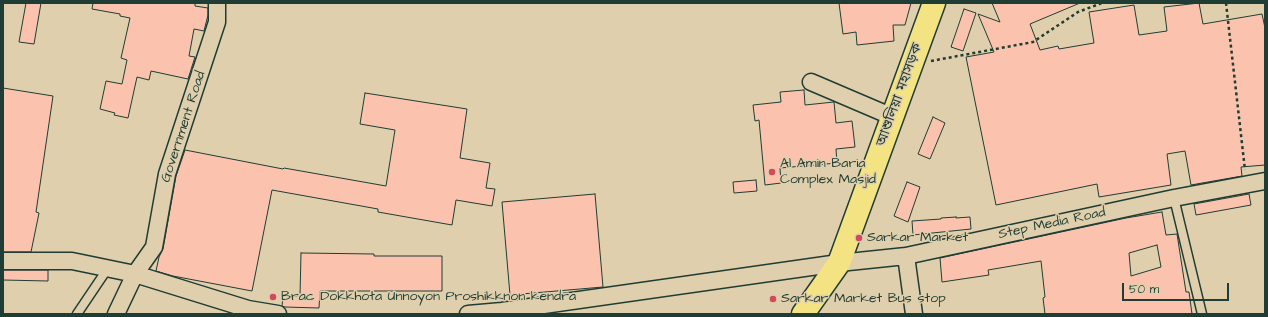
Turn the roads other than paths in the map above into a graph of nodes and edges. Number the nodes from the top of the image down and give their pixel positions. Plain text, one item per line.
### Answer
1 (217, 3) edge
2 (934, 3) edge
3 (811, 82) dead end
4 (893, 117) junction
5 (1265, 181) edge
6 (1174, 198) junction
7 (906, 256) junction
8 (3, 261) edge
9 (839, 263) junction
10 (108, 268) junction
11 (135, 274) junction
12 (77, 314) edge
13 (116, 314) edge
14 (278, 314) edge
15 (468, 314) edge
16 (803, 314) edge
17 (914, 314) edge
18 (1202, 314) edge

1 - 11 street, Government Road
2 - 4 highway, আশুলিয়া মহাসড়ক
3 - 4 street
4 - 9 highway, আশুলিয়া মহাসড়ক
5 - 6 street, Step Media Road
6 - 7 street, Step Media Road
6 - 18 lane
7 - 9 street, Step Media Road
7 - 17 street
8 - 10 street
9 - 15 street, Step Media Road
9 - 16 highway, আশুলিয়া মহাসড়ক
10 - 11 street
10 - 12 lane
11 - 13 street, Government Road
11 - 14 street

